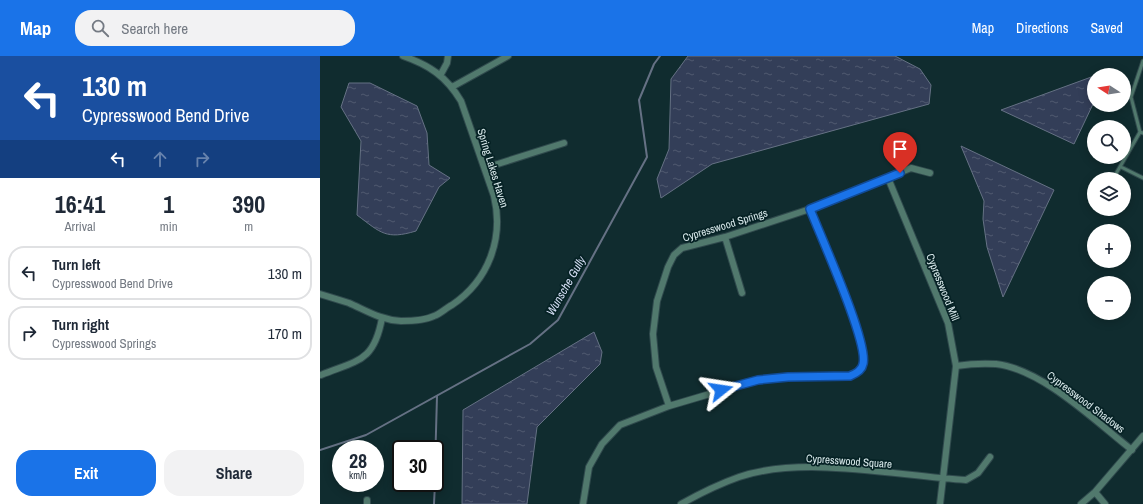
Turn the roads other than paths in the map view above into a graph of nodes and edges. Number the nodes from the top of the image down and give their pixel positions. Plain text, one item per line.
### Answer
1 (403, 56) edge
2 (448, 56) edge
3 (508, 56) edge
4 (1143, 61) edge
5 (441, 74) junction
6 (452, 87) junction
7 (1142, 132) edge
8 (564, 143) dead end
9 (1121, 167) junction
10 (485, 168) junction
11 (1118, 172) edge
12 (930, 173) dead end
13 (888, 178) junction
14 (1143, 178) edge
15 (810, 209) junction
16 (725, 237) junction
17 (742, 293) dead end
18 (320, 294) edge
19 (382, 318) junction
20 (956, 366) junction
21 (321, 375) dead end
22 (669, 406) junction
23 (1143, 436) edge
24 (1132, 450) junction
25 (990, 457) dead end
26 (943, 478) junction
27 (1095, 492) junction
28 (584, 504) edge
29 (681, 504) edge
30 (940, 504) edge
31 (1080, 504) edge
32 (1105, 504) edge

1 - 5 street, Spring Lakes Haven
2 - 5 street
3 - 6 street
4 - 7 lane
5 - 6 street, Spring Lakes Haven
6 - 10 street, Spring Lakes Haven
7 - 9 lane
8 - 10 street
9 - 11 lane
9 - 14 lane
10 - 19 street, Spring Lakes Haven
12 - 13 street, Cypresswood Springs
13 - 15 street, Cypresswood Springs
13 - 20 street, Cypresswood Mill
15 - 16 street, Cypresswood Springs
15 - 22 street
16 - 17 street
16 - 22 street, Cypresswood Springs
18 - 19 street, Spring Lakes Haven
19 - 21 street
20 - 24 street, Cypresswood Shadows
20 - 26 street, Cypresswood Mill
22 - 28 street
23 - 24 street
24 - 27 street
25 - 26 street, Cypresswood Square
26 - 29 street, Cypresswood Square
26 - 30 street, Cypresswood Mill
27 - 31 street
27 - 32 street

